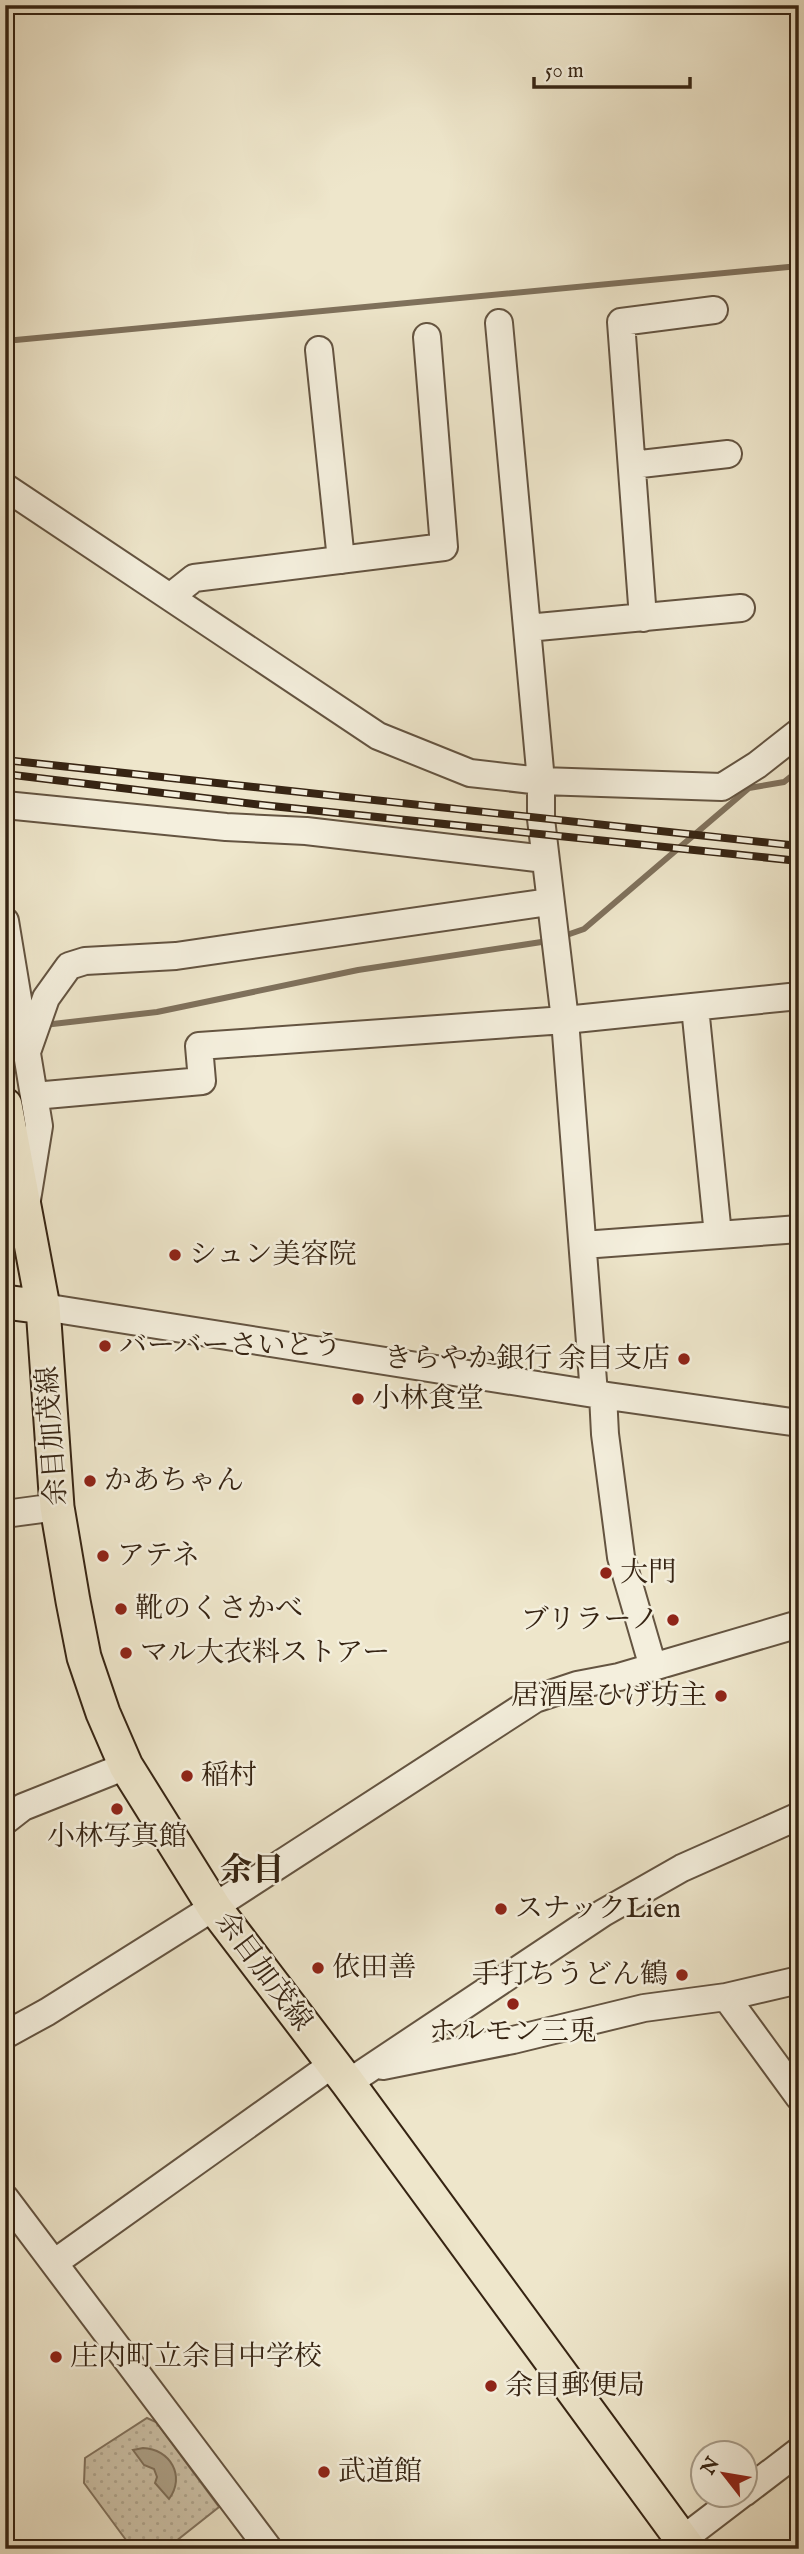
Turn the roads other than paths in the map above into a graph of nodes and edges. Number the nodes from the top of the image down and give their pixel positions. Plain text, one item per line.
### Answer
1 (714, 310) dead end
2 (499, 323) dead end
3 (427, 337) dead end
4 (319, 350) dead end
5 (728, 454) dead end
6 (632, 465) junction
7 (5, 486) edge
8 (341, 560) junction
9 (170, 597) junction
10 (741, 608) dead end
11 (643, 618) junction
12 (527, 628) junction
13 (799, 732) edge
14 (541, 781) junction
15 (5, 805) edge
16 (545, 859) junction
17 (549, 902) junction
18 (5, 921) edge
19 (799, 996) edge
20 (695, 1007) junction
21 (565, 1020) junction
22 (27, 1052) junction
23 (20, 1101) edge
24 (5, 1180) edge
25 (25, 1212) junction
26 (799, 1229) edge
27 (718, 1235) junction
28 (583, 1245) junction
29 (5, 1302) edge
30 (43, 1307) junction
31 (598, 1395) junction
32 (799, 1423) edge
33 (57, 1507) junction
34 (5, 1514) edge
35 (799, 1624) edge
36 (653, 1667) junction
37 (126, 1766) junction
38 (799, 1816) edge
39 (6, 1818) edge
40 (214, 1907) junction
41 (799, 1980) edge
42 (726, 1997) junction
43 (5, 2035) edge
44 (351, 2072) junction
45 (799, 2097) edge
46 (5, 2198) edge
47 (54, 2263) junction
48 (799, 2451) edge
49 (758, 2482) edge
50 (726, 2508) edge
51 (681, 2546) edge
52 (269, 2549) edge

1 - 6 street
2 - 12 street
3 - 8 street
4 - 8 street
5 - 6 street
6 - 11 street
7 - 9 street
8 - 9 street
9 - 14 street
10 - 11 street
11 - 12 street
12 - 14 street
13 - 14 street
14 - 16 street
15 - 16 street
16 - 17 street
17 - 21 street
17 - 22 street
18 - 22 street
19 - 20 street
20 - 21 street
20 - 27 street
21 - 23 street
21 - 28 street
22 - 23 street
23 - 25 main road, 余目加茂線
24 - 25 street
25 - 30 main road, 余目加茂線
26 - 27 street
27 - 28 street
28 - 31 street
29 - 30 main road
30 - 31 street
30 - 33 main road, 余目加茂線
31 - 32 street
31 - 36 street
33 - 34 street
33 - 37 main road, 余目加茂線
35 - 36 street
36 - 40 street
37 - 39 street
37 - 40 main road, 余目加茂線
38 - 44 street
40 - 43 street
40 - 44 main road, 余目加茂線
41 - 42 street
42 - 44 street
42 - 45 street
44 - 47 street
44 - 51 main road, 余目加茂線
46 - 47 street
47 - 52 street
48 - 49 street
50 - 51 street

